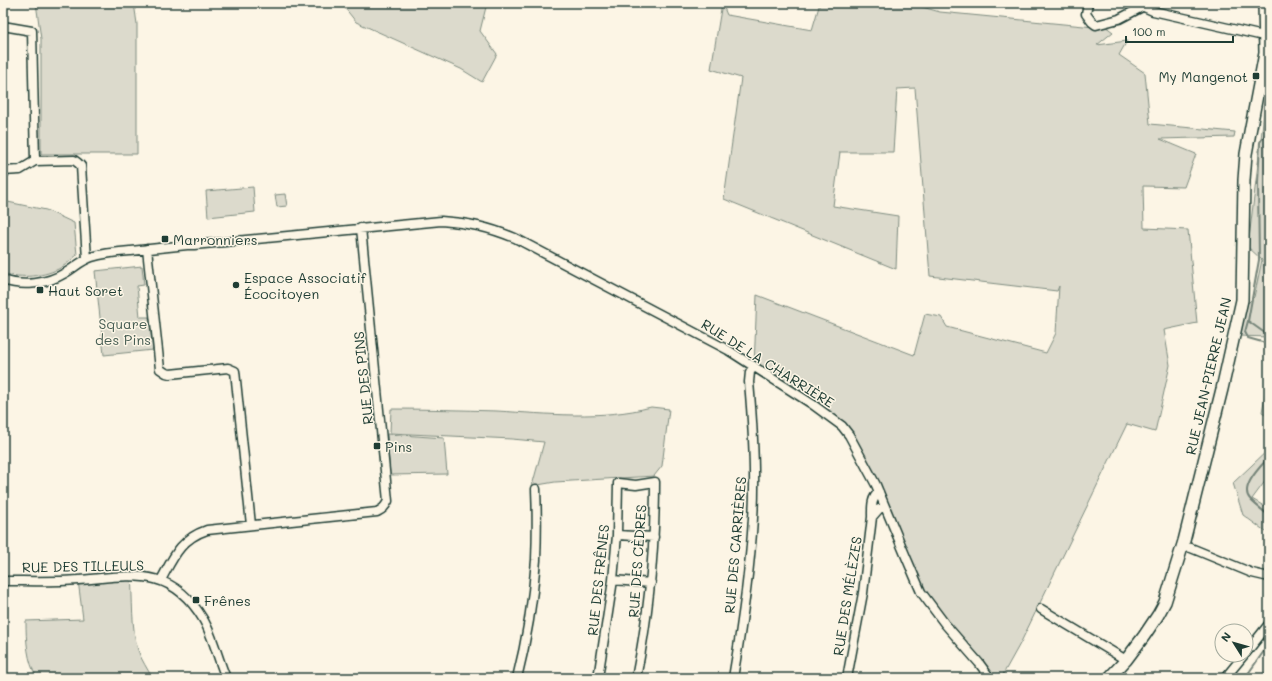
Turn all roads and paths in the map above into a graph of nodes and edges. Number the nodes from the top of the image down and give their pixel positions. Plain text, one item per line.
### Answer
1 (1088, 3) edge
2 (1264, 3) edge
3 (1139, 5) edge
4 (3, 26) edge
5 (1265, 35) junction
6 (35, 161) junction
7 (3, 171) edge
8 (361, 228) junction
9 (147, 249) junction
10 (87, 259) junction
11 (3, 280) edge
12 (754, 366) junction
13 (618, 484) joint
14 (536, 489) dead end
15 (879, 492) junction
16 (885, 507) junction
17 (872, 516) junction
18 (251, 525) junction
19 (617, 535) junction
20 (654, 537) junction
21 (1182, 546) junction
22 (1269, 577) edge
23 (161, 580) junction
24 (613, 580) junction
25 (3, 581) edge
26 (651, 583) junction
27 (1041, 609) dead end
28 (1269, 624) edge
29 (1254, 643) edge
30 (1126, 660) junction
31 (1238, 663) edge
32 (226, 678) edge
33 (517, 678) edge
34 (598, 678) edge
35 (636, 678) edge
36 (734, 678) edge
37 (847, 678) edge
38 (990, 678) edge
39 (1109, 678) edge
40 (1225, 678) edge

1 - 3 street
2 - 5 main road, RUE JEAN-PIERRE JEAN
3 - 5 street
4 - 6 street
5 - 21 main road, RUE JEAN-PIERRE JEAN
6 - 7 street
6 - 10 street
8 - 9 street, RUE DE LA CHARRIÈRE
8 - 12 street, RUE DE LA CHARRIÈRE
8 - 18 street, RUE DES PINS
9 - 10 street, RUE DE LA CHARRIÈRE
9 - 18 street
10 - 11 street, RUE DE LA CHARRIÈRE
12 - 15 street, RUE DE LA CHARRIÈRE
12 - 36 street, RUE DES CARRIÈRES
13 - 19 street, RUE DES FRÊNES
13 - 20 street, RUE DES CÈDRES
14 - 33 street
15 - 16 street, RUE DE LA CHARRIÈRE
15 - 17 street, RUE DES MÉLÈZES
16 - 17 street
16 - 38 street, RUE DE LA CHARRIÈRE
17 - 37 street, RUE DES MÉLÈZES
18 - 23 street, RUE DES PINS
19 - 20 street
19 - 24 street, RUE DES FRÊNES
20 - 26 street, RUE DES CÈDRES
21 - 22 street
21 - 30 main road, RUE JEAN-PIERRE JEAN
23 - 25 street, RUE DES TILLEULS
23 - 32 street, RUE DES TILLEULS
24 - 26 street
24 - 34 street, RUE DES FRÊNES
26 - 35 street, RUE DES CÈDRES
27 - 30 street
28 - 29 street
30 - 39 main road, RUE JEAN-PIERRE JEAN
31 - 40 street

